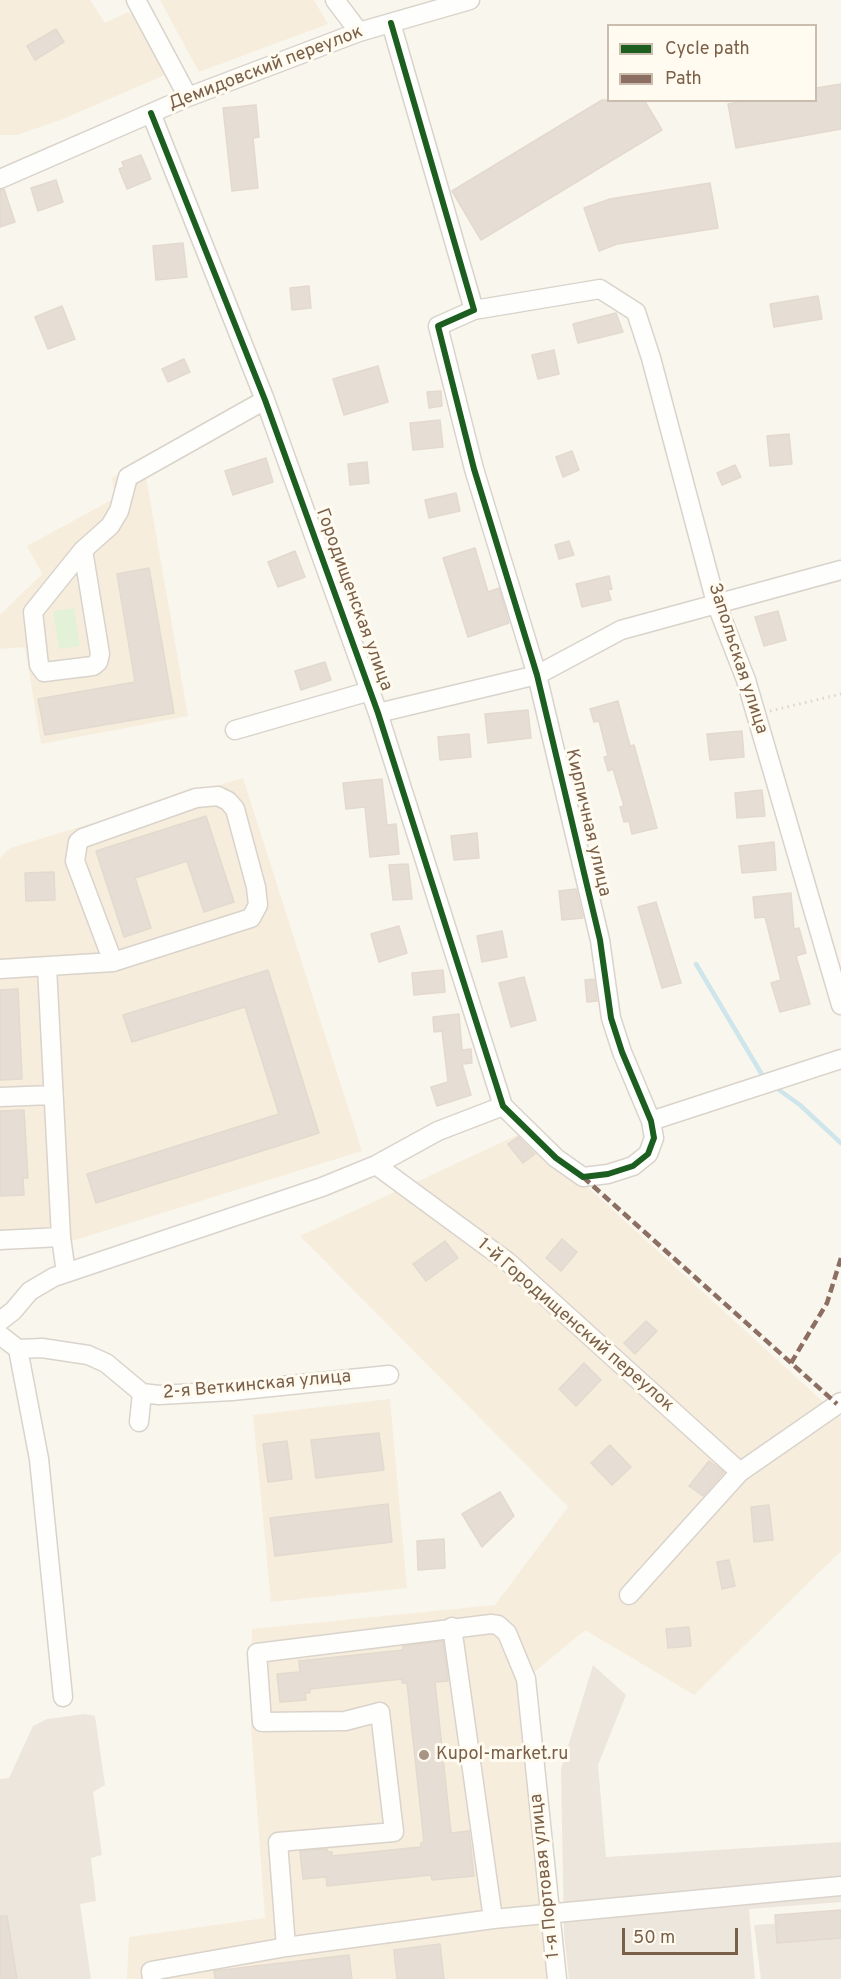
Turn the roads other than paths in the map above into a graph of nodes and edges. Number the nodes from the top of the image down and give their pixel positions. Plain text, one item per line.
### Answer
1 (136, 0) edge
2 (335, 0) edge
3 (470, 0) edge
4 (391, 23) junction
5 (359, 32) junction
6 (188, 97) junction
7 (151, 113) junction
8 (0, 179) edge
9 (474, 310) junction
10 (265, 400) junction
11 (83, 550) junction
12 (841, 570) edge
13 (716, 603) junction
14 (537, 675) junction
15 (370, 691) junction
16 (378, 713) junction
17 (236, 729) dead end
18 (113, 962) junction
19 (47, 967) junction
20 (0, 969) edge
21 (841, 1005) edge
22 (841, 1059) edge
23 (53, 1095) junction
24 (0, 1097) edge
25 (503, 1106) junction
26 (651, 1121) junction
27 (376, 1165) junction
28 (62, 1237) junction
29 (0, 1240) edge
30 (66, 1273) junction
31 (0, 1321) edge
32 (0, 1335) edge
33 (18, 1349) junction
34 (389, 1375) dead end
35 (142, 1393) junction
36 (841, 1402) edge
37 (139, 1422) dead end
38 (740, 1472) junction
39 (629, 1595) dead end
40 (452, 1627) junction
41 (63, 1697) dead end
42 (841, 1886) edge
43 (549, 1911) junction
44 (493, 1918) junction
45 (286, 1947) junction
46 (152, 1979) edge
47 (556, 1979) edge

1 - 6 street
2 - 5 street
3 - 4 street, Демидовский переулок
4 - 5 street, Демидовский переулок
4 - 9 street
5 - 6 street, Демидовский переулок
6 - 7 street, Демидовский переулок
7 - 8 street, Демидовский переулок
7 - 10 street, Городищенская улица
9 - 13 street, Запольская улица
9 - 14 street, Кирпичная улица
10 - 11 street
10 - 15 street, Городищенская улица
11 - 11 street
12 - 13 street
13 - 14 street
13 - 21 street, Запольская улица
14 - 16 street
14 - 26 street, Кирпичная улица
15 - 16 street, Городищенская улица
15 - 17 street
16 - 25 street, Городищенская улица
18 - 18 street
18 - 19 street
19 - 20 street
19 - 23 street
22 - 26 street
23 - 24 street
23 - 28 street
25 - 26 street, Кирпичная улица
25 - 27 street
27 - 30 street
27 - 38 street, 1-й Городищенский переулок
28 - 29 street
28 - 30 street
30 - 31 street
32 - 33 street
33 - 35 street, 2-я Веткинская улица
33 - 41 street
34 - 35 street, 2-я Веткинская улица
35 - 37 street
36 - 38 street
38 - 39 street
40 - 43 street, 1-я Портовая улица
40 - 44 street
40 - 45 street
42 - 43 street
43 - 44 street
43 - 47 street, 1-я Портовая улица
44 - 45 street
45 - 46 street

